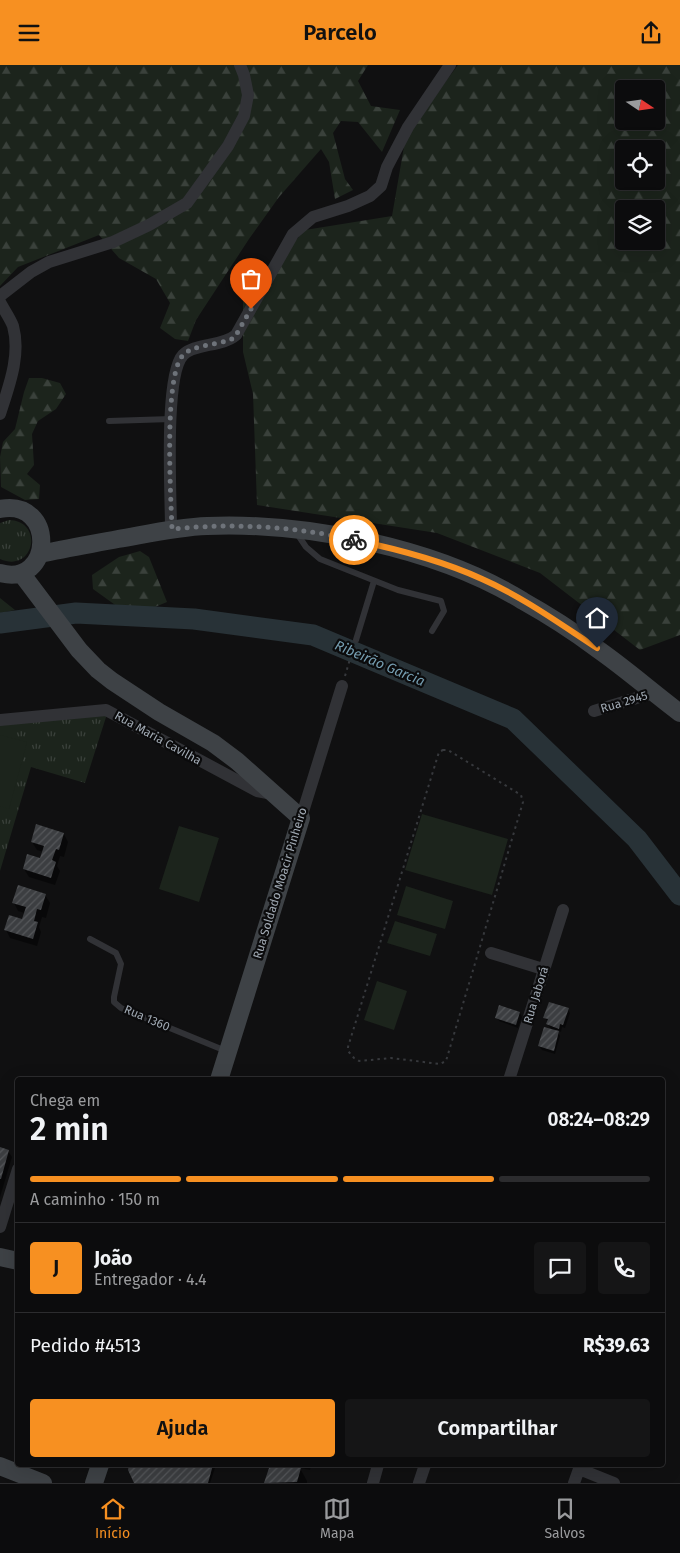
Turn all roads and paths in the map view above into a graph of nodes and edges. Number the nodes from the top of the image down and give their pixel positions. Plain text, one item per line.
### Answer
1 (240, 65) edge
2 (450, 65) edge
3 (0, 296) edge
4 (0, 302) edge
5 (0, 414) edge
6 (170, 419) junction
7 (109, 421) dead end
8 (2, 506) edge
9 (172, 529) junction
10 (40, 530) junction
11 (295, 530) junction
12 (87, 545) junction
13 (40, 554) junction
14 (0, 573) edge
15 (21, 573) junction
16 (374, 581) junction
17 (432, 631) dead end
18 (356, 640) joint
19 (342, 686) joint
20 (653, 693) junction
21 (594, 711) dead end
22 (680, 713) edge
23 (0, 720) edge
24 (273, 794) junction
25 (301, 818) junction
26 (563, 910) dead end
27 (90, 939) dead end
28 (491, 953) dead end
29 (543, 969) junction
30 (228, 1052) junction
31 (392, 1058) joint
32 (220, 1077) edge
33 (511, 1077) edge
34 (15, 1179) edge
35 (0, 1227) edge
36 (0, 1257) edge
37 (15, 1260) edge
38 (0, 1466) edge
39 (99, 1467) edge
40 (377, 1467) edge
41 (424, 1467) edge
42 (39, 1482) edge
43 (94, 1483) edge
44 (372, 1483) edge
45 (419, 1483) edge
46 (574, 1483) edge
47 (614, 1483) edge

1 - 3 street
2 - 6 street
4 - 5 street
6 - 7 lane
6 - 9 street
8 - 10 main road
9 - 11 main road
9 - 12 main road
10 - 12 main road
10 - 13 main road
11 - 16 lane
11 - 20 main road
12 - 13 main road
13 - 15 main road
14 - 15 main road
15 - 24 main road
16 - 17 lane
16 - 18 lane
18 - 19 path
19 - 25 street, Rua Soldado Moacir Pinheiro
20 - 21 street, Rua 2945
20 - 22 main road
23 - 24 street, Rua Maria Cavilha
24 - 25 main road, Rua Maria Cavilha
25 - 30 main road, Rua Soldado Moacir Pinheiro
26 - 29 street, Rua Jaborá
27 - 30 lane, Rua 1360
28 - 29 street
29 - 33 street, Rua Jaborá
30 - 32 main road, Rua Soldado Moacir Pinheiro
31 - 31 path
34 - 35 street
36 - 37 main road
38 - 42 main road
39 - 43 main road
40 - 44 street
41 - 45 street
46 - 47 street

